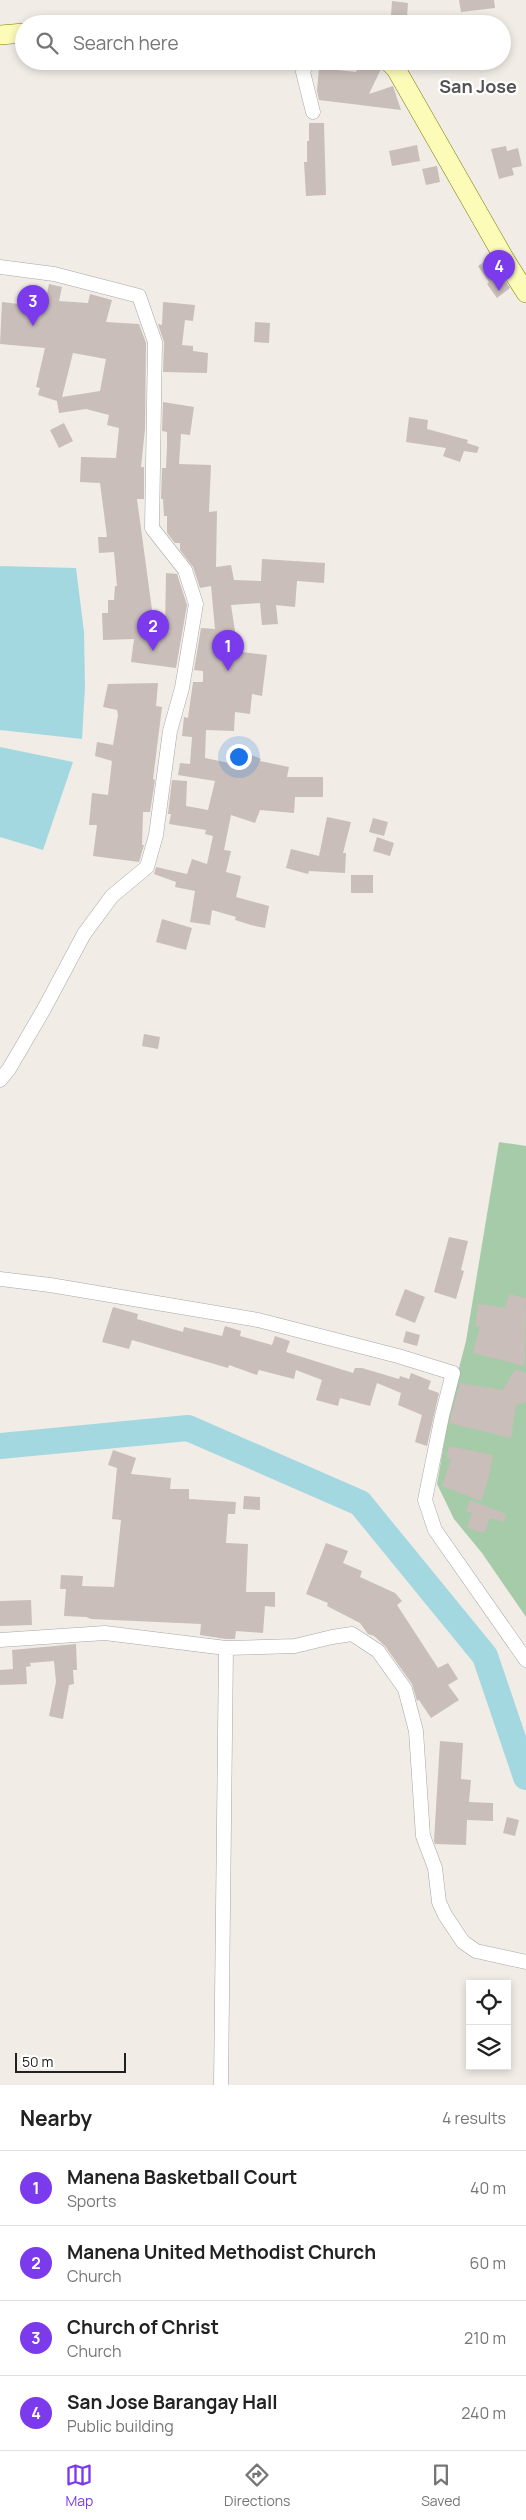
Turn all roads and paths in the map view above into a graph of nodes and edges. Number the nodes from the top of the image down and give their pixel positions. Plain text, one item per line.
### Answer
1 (15, 34) edge
2 (0, 35) edge
3 (304, 70) edge
4 (396, 70) edge
5 (313, 112) dead end
6 (0, 267) edge
7 (526, 293) edge
8 (0, 1080) edge
9 (0, 1279) edge
10 (0, 1640) edge
11 (226, 1648) junction
12 (526, 1660) edge
13 (526, 1962) edge
14 (221, 2085) edge

1 - 2 street
3 - 5 street
4 - 7 street
6 - 8 street
9 - 12 street
10 - 11 street
11 - 13 street
11 - 14 street

